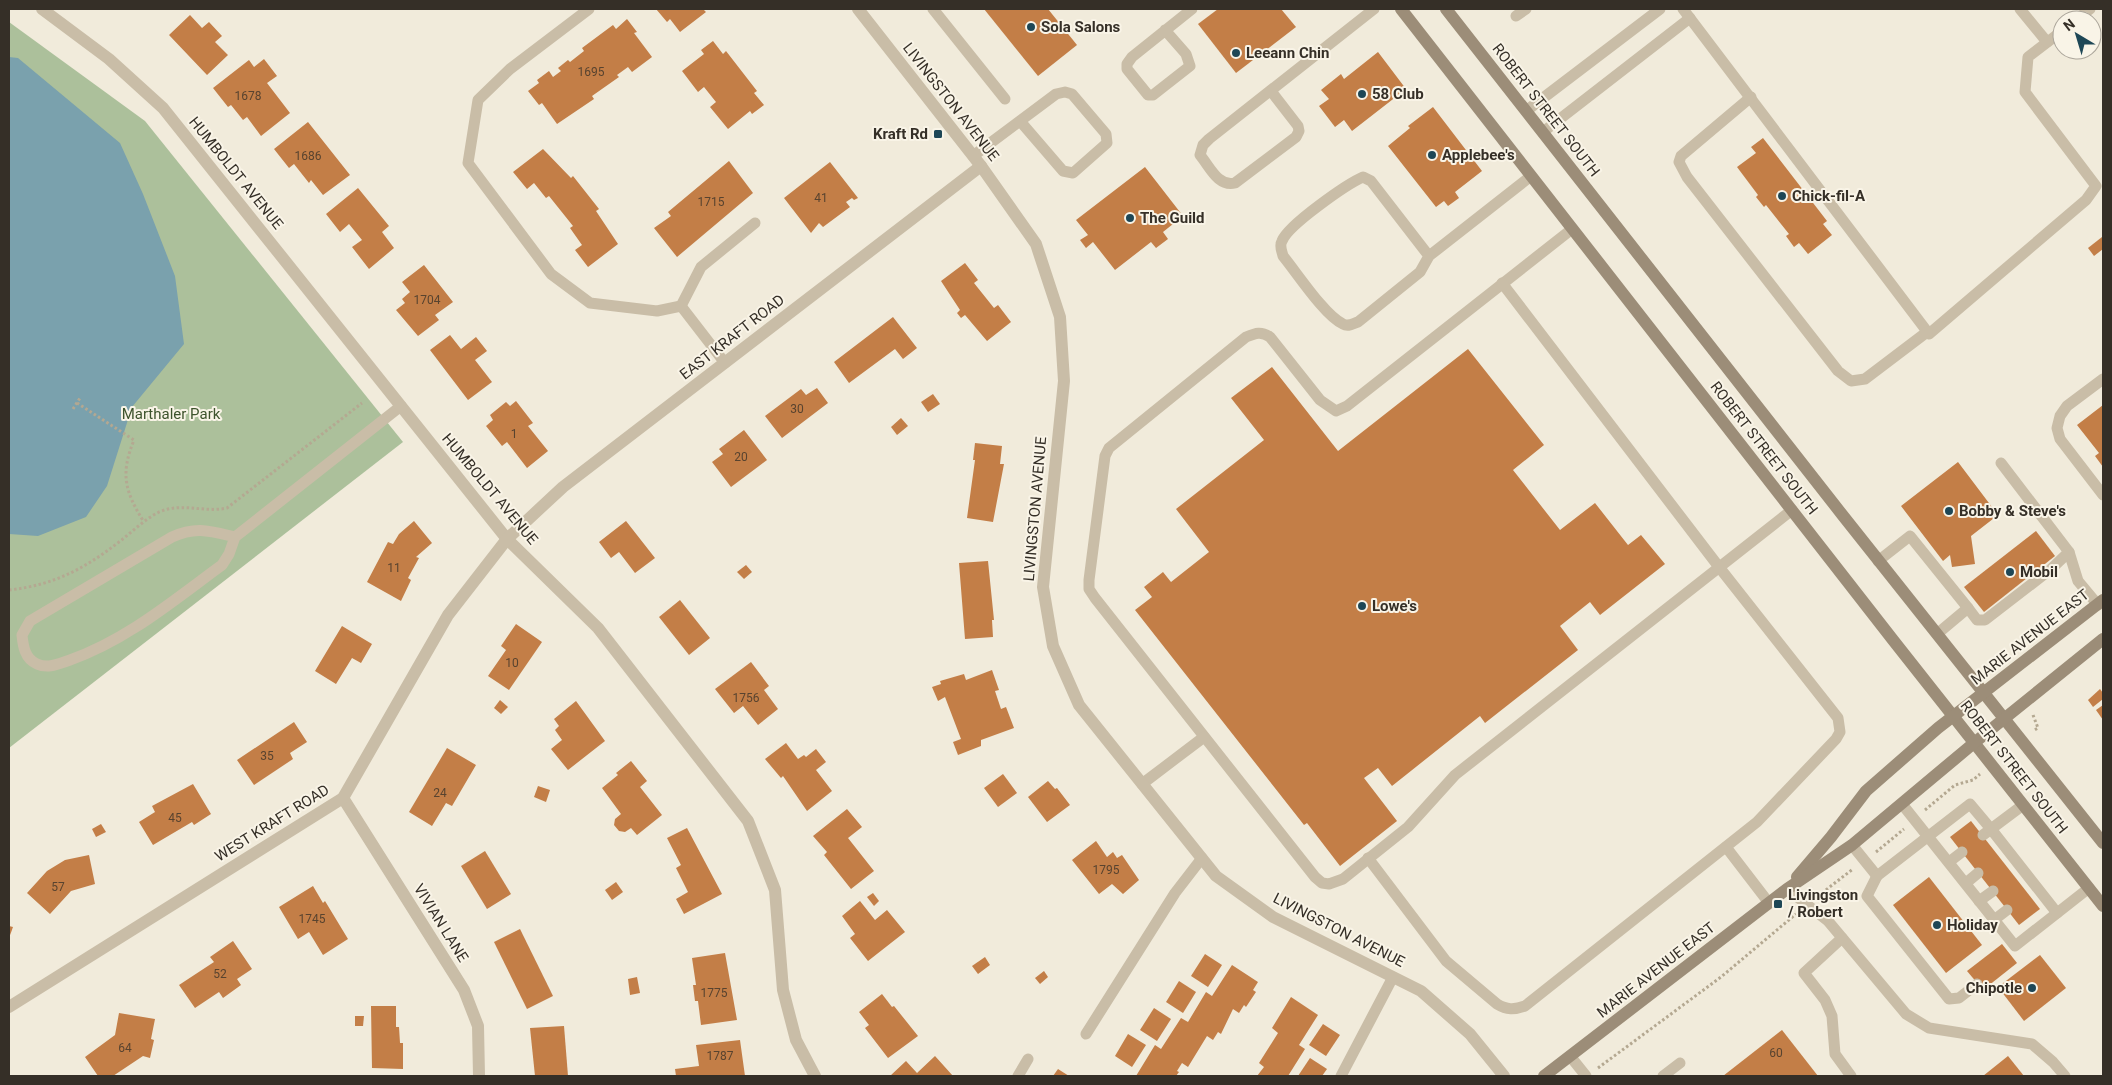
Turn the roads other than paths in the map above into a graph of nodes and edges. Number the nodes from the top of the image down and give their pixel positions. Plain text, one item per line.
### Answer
1 (42, 9) edge
2 (589, 9) edge
3 (933, 9) edge
4 (1192, 9) edge
5 (1374, 9) edge
6 (1401, 9) edge
7 (1446, 9) edge
8 (1526, 9) edge
9 (1660, 9) edge
10 (2020, 9) edge
11 (862, 10) edge
12 (1687, 13) edge
13 (1516, 16) dead end
14 (1165, 30) junction
15 (2052, 38) edge
16 (2047, 42) junction
17 (1271, 91) junction
18 (1751, 97) junction
19 (1005, 100) dead end
20 (1526, 111) junction
21 (1020, 121) junction
22 (1543, 132) junction
23 (977, 161) junction
24 (1531, 176) junction
25 (755, 223) dead end
26 (1572, 229) junction
27 (1429, 256) junction
28 (1502, 283) junction
29 (681, 306) junction
30 (1928, 332) junction
31 (725, 363) junction
32 (2103, 379) edge
33 (401, 406) junction
34 (2001, 463) dead end
35 (2103, 495) edge
36 (1792, 510) junction
37 (235, 537) junction
38 (507, 539) junction
39 (2069, 552) junction
40 (1878, 561) junction
41 (1719, 567) junction
42 (2100, 603) edge
43 (1968, 608) junction
44 (1937, 634) junction
45 (2103, 640) edge
46 (1984, 693) junction
47 (1953, 716) junction
48 (2004, 718) junction
49 (1204, 737) junction
50 (1974, 743) junction
51 (1142, 784) junction
52 (343, 798) junction
53 (1902, 804) junction
54 (2022, 804) junction
55 (1987, 832) junction
56 (1929, 836) junction
57 (2103, 844) edge
58 (1852, 845) junction
59 (1726, 847) junction
60 (1962, 852) dead end
61 (1202, 858) junction
62 (1368, 858) junction
63 (1949, 862) junction
64 (1978, 873) dead end
65 (1877, 876) junction
66 (1966, 883) junction
67 (2089, 888) junction
68 (1787, 889) junction
69 (1992, 891) dead end
70 (1979, 901) junction
71 (1769, 903) junction
72 (2103, 906) edge
73 (2007, 910) dead end
74 (2057, 913) junction
75 (1994, 920) junction
76 (1842, 938) junction
77 (1393, 977) junction
78 (1977, 984) dead end
79 (9, 1007) edge
80 (1086, 1034) dead end
81 (1570, 1056) junction
82 (1028, 1059) dead end
83 (1680, 1063) dead end
84 (1590, 1074) edge
85 (479, 1076) edge
86 (815, 1076) edge
87 (1018, 1076) edge
88 (1341, 1076) edge
89 (1504, 1076) edge
90 (1544, 1076) edge
91 (1663, 1076) edge
92 (1851, 1076) edge
93 (2064, 1076) edge

1 - 33 street, HUMBOLDT AVENUE
2 - 29 lane
3 - 19 lane
4 - 14 lane
5 - 17 lane
6 - 24 main road, ROBERT STREET SOUTH
7 - 20 main road, ROBERT STREET SOUTH
8 - 13 lane
9 - 20 lane
10 - 16 lane
11 - 23 street, LIVINGSTON AVENUE
12 - 18 lane
12 - 22 lane
14 - 14 lane
15 - 16 lane
16 - 30 lane
17 - 17 lane
18 - 30 lane
18 - 30 lane
20 - 22 main road, ROBERT STREET SOUTH
21 - 21 lane
21 - 23 lane
22 - 40 main road, ROBERT STREET SOUTH
23 - 31 street, EAST KRAFT ROAD
23 - 51 street, LIVINGSTON AVENUE
24 - 26 main road, ROBERT STREET SOUTH
24 - 27 lane
25 - 29 lane
26 - 28 lane
26 - 36 main road, ROBERT STREET SOUTH
27 - 27 lane
28 - 41 lane
28 - 49 lane
29 - 31 lane
31 - 38 street, EAST KRAFT ROAD
32 - 35 lane
33 - 37 lane
33 - 38 street, HUMBOLDT AVENUE
34 - 39 lane
36 - 41 lane
36 - 47 main road, ROBERT STREET SOUTH
37 - 37 lane
38 - 52 street, WEST KRAFT ROAD
38 - 86 street, HUMBOLDT AVENUE
39 - 42 lane
39 - 43 lane
40 - 43 lane
40 - 44 main road, ROBERT STREET SOUTH
41 - 59 lane
41 - 62 lane
42 - 46 main road, MARIE AVENUE EAST
43 - 44 lane
44 - 46 main road, ROBERT STREET SOUTH
45 - 48 main road, MARIE AVENUE EAST
46 - 47 main road, MARIE AVENUE EAST
46 - 48 main road, ROBERT STREET SOUTH
47 - 50 main road, ROBERT STREET SOUTH
47 - 68 main road, MARIE AVENUE EAST
48 - 50 main road, MARIE AVENUE EAST
48 - 57 main road, ROBERT STREET SOUTH
49 - 51 lane
49 - 62 lane
50 - 53 main road, MARIE AVENUE EAST
50 - 54 main road, ROBERT STREET SOUTH
51 - 61 street, LIVINGSTON AVENUE
52 - 79 street, WEST KRAFT ROAD
52 - 85 street, VIVIAN LANE
53 - 56 lane
53 - 58 main road, MARIE AVENUE EAST
54 - 55 lane
54 - 67 main road, ROBERT STREET SOUTH
55 - 56 lane
55 - 74 lane
56 - 63 lane
56 - 65 lane
58 - 65 lane
58 - 68 main road, MARIE AVENUE EAST
59 - 62 lane
59 - 71 lane
60 - 63 lane
61 - 77 street, LIVINGSTON AVENUE
61 - 80 lane
63 - 66 lane
64 - 66 lane
65 - 78 lane
66 - 70 lane
67 - 72 main road, ROBERT STREET SOUTH
67 - 74 lane
68 - 71 main road, MARIE AVENUE EAST
68 - 76 lane
69 - 70 lane
70 - 75 lane
71 - 81 main road, MARIE AVENUE EAST
73 - 75 lane
74 - 75 lane
76 - 92 lane
76 - 93 lane
77 - 88 lane
77 - 89 street, LIVINGSTON AVENUE
81 - 84 lane
81 - 90 main road, MARIE AVENUE EAST
82 - 87 lane
83 - 91 lane

